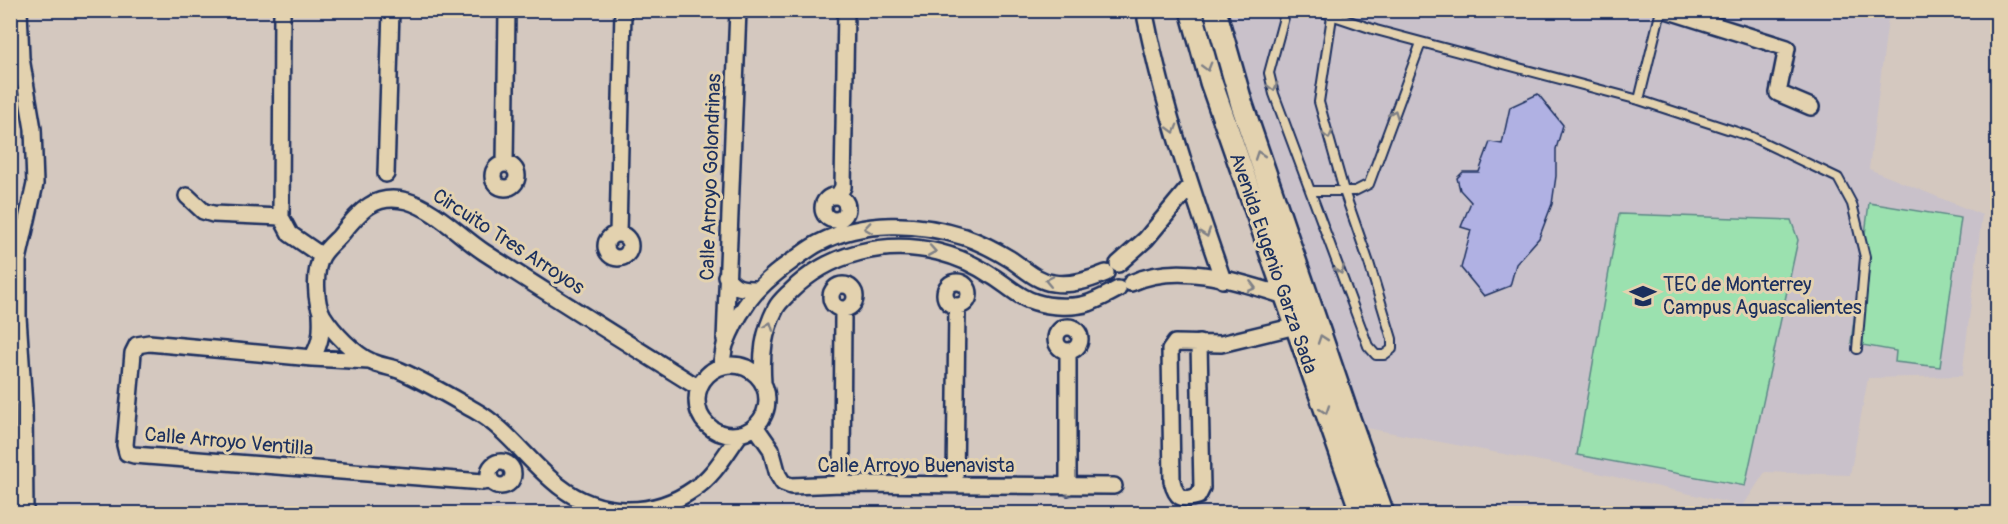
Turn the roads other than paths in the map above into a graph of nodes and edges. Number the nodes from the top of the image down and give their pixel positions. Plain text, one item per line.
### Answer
1 (19, 10) edge
2 (282, 10) edge
3 (391, 10) edge
4 (507, 10) edge
5 (623, 10) edge
6 (738, 10) edge
7 (846, 10) edge
8 (1146, 10) edge
9 (1191, 10) edge
10 (1215, 10) edge
11 (1286, 10) edge
12 (1316, 10) edge
13 (1661, 10) edge
14 (1666, 10) edge
15 (1332, 13) edge
16 (1421, 43) junction
17 (1639, 100) junction
18 (1811, 107) dead end
19 (505, 164) dead end
20 (387, 174) dead end
21 (1190, 186) junction
22 (1311, 191) junction
23 (1344, 191) junction
24 (187, 196) dead end
25 (838, 196) dead end
26 (281, 217) junction
27 (618, 234) dead end
28 (1137, 247) junction
29 (322, 256) junction
30 (1153, 274) junction
31 (726, 276) junction
32 (1223, 280) junction
33 (759, 289) junction
34 (1285, 296) junction
35 (957, 306) dead end
36 (843, 310) dead end
37 (321, 314) junction
38 (1296, 326) junction
39 (1199, 344) junction
40 (725, 346) junction
41 (1857, 350) dead end
42 (1068, 351) dead end
43 (312, 358) junction
44 (369, 361) junction
45 (720, 367) junction
46 (763, 383) junction
47 (699, 388) junction
48 (755, 426) junction
49 (740, 434) junction
50 (490, 480) dead end
51 (842, 484) junction
52 (955, 485) junction
53 (1114, 486) dead end
54 (1068, 487) junction
55 (25, 513) edge
56 (1362, 513) edge
57 (1383, 513) edge

1 - 55 street
2 - 26 street
3 - 20 street
4 - 19 street
5 - 27 street
6 - 31 street, Calle Arroyo Golondrinas
7 - 25 street
8 -> 21 street
9 -> 34 main road, Avenida Eugenio Garza Sada
57 -> 10 main road, Avenida Eugenio Garza Sada
11 -> 22 lane
12 - 15 lane
13 - 17 lane
14 - 18 street
15 - 16 lane
15 -> 23 lane
16 - 17 lane
23 -> 16 lane
17 - 41 lane
21 - 28 street
21 -> 32 street
22 - 23 lane
22 -> 23 lane
24 - 26 street
26 - 29 street
28 - 30 street
28 -> 33 street
29 - 37 street
29 - 47 street, Circuito Tres Arroyos
30 - 32 street
46 -> 30 street
31 - 33 street
31 - 40 street, Calle Arroyo Golondrinas
32 -> 34 street
33 - 40 street
34 - 38 main road, Avenida Eugenio Garza Sada
35 - 52 street
36 - 51 street
37 - 43 street
37 - 44 street
38 - 39 street
38 -> 56 main road, Avenida Eugenio Garza Sada
39 - 39 street
40 - 45 street
42 - 54 street
43 - 44 street, Calle Arroyo Ventilla
43 - 50 street, Calle Arroyo Ventilla
44 - 49 street
45 - 46 street
45 - 47 street
46 - 48 street
47 - 49 street
48 - 49 street
48 - 51 street, Calle Arroyo Buenavista
51 - 52 street, Calle Arroyo Buenavista
52 - 54 street, Calle Arroyo Buenavista
53 - 54 street, Calle Arroyo Buenavista

